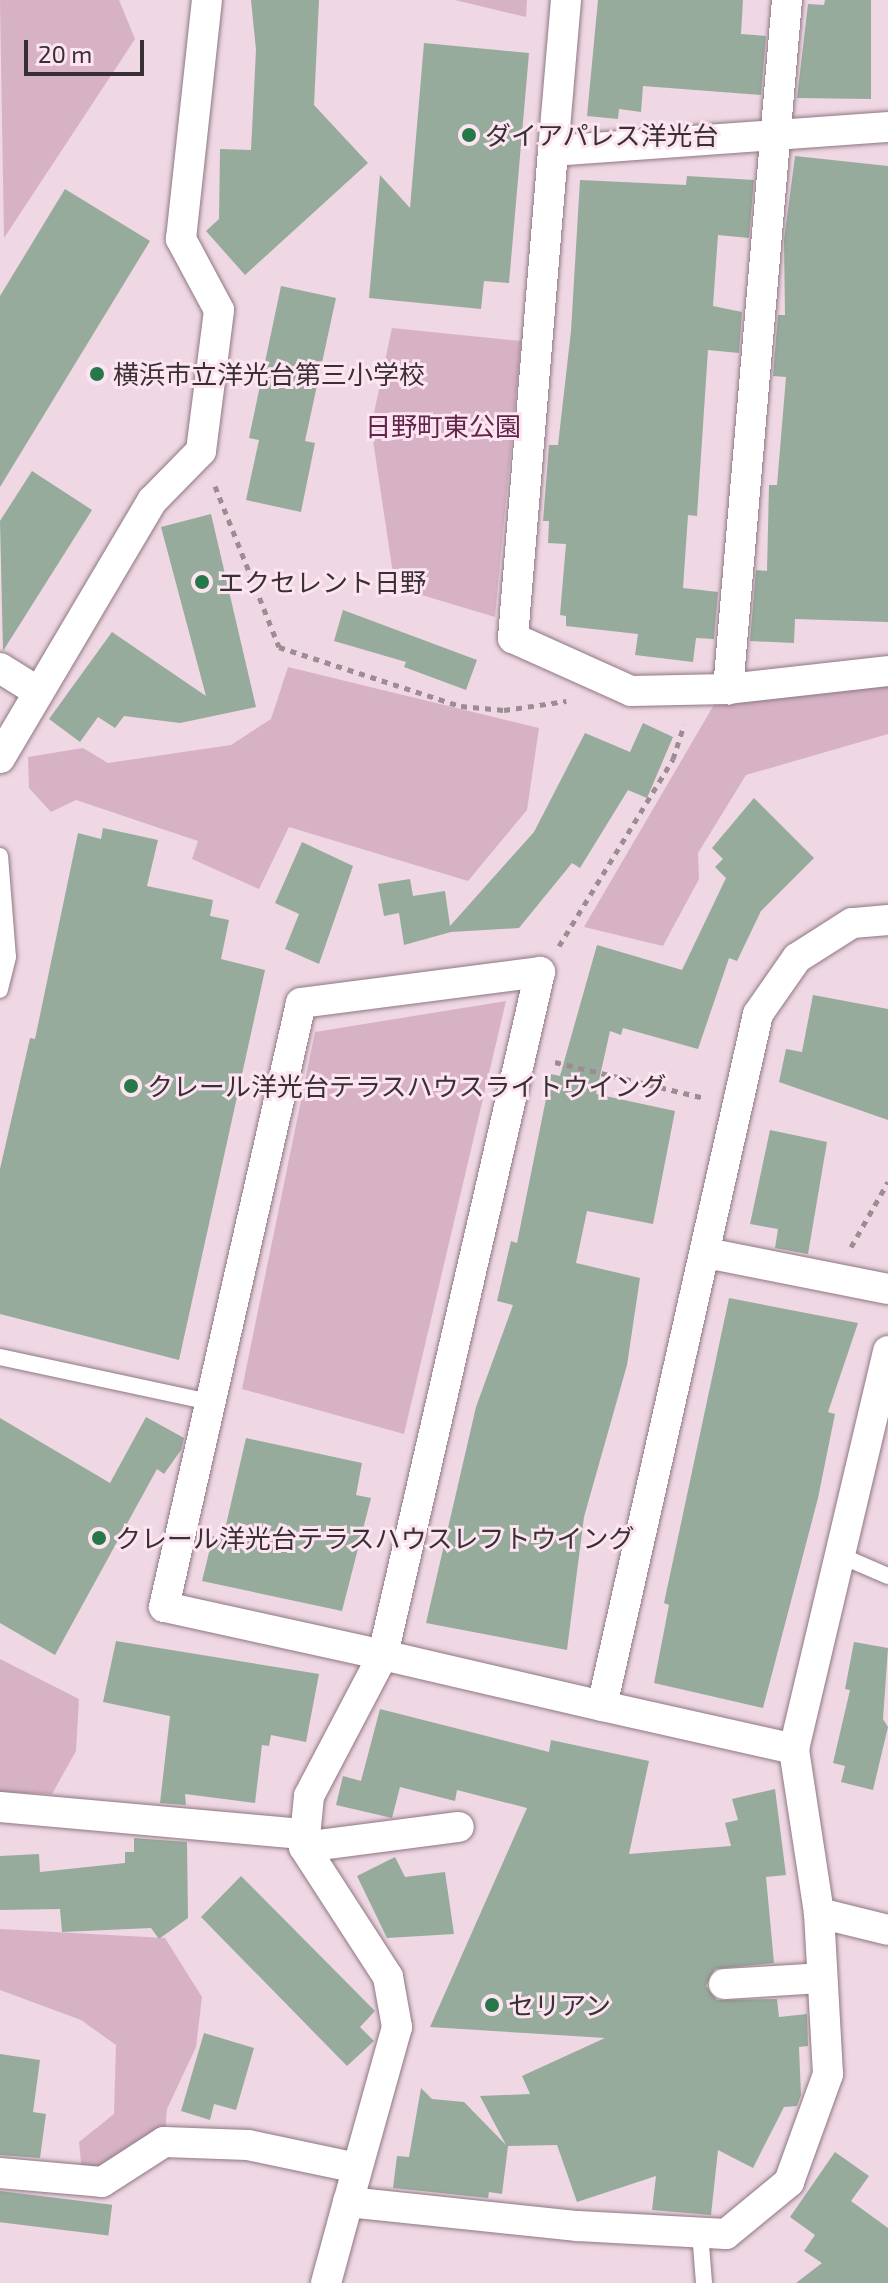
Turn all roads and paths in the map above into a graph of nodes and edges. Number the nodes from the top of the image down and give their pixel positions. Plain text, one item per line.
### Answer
1 (207, 0) edge
2 (566, 0) edge
3 (787, 0) edge
4 (888, 127) edge
5 (775, 138) junction
6 (553, 151) junction
7 (201, 451) junction
8 (0, 668) edge
9 (888, 671) edge
10 (728, 689) junction
11 (695, 690) junction
12 (37, 691) junction
13 (574, 700) dead end
14 (0, 758) edge
15 (0, 856) edge
16 (888, 920) edge
17 (540, 972) junction
18 (0, 990) edge
19 (525, 1054) junction
20 (740, 1106) junction
21 (888, 1182) edge
22 (706, 1253) junction
23 (834, 1280) junction
24 (888, 1289) edge
25 (888, 1351) edge
26 (0, 1357) edge
27 (210, 1402) junction
28 (844, 1557) junction
29 (888, 1576) edge
30 (383, 1655) junction
31 (602, 1706) junction
32 (794, 1749) junction
33 (0, 1807) edge
34 (459, 1827) dead end
35 (305, 1841) junction
36 (819, 1913) junction
37 (888, 1930) edge
38 (822, 1978) junction
39 (724, 1984) dead end
40 (357, 2168) junction
41 (0, 2173) edge
42 (348, 2202) junction
43 (700, 2232) junction
44 (326, 2283) edge
45 (704, 2283) edge

1 - 7 street
2 - 6 street
3 - 5 street
4 - 5 street
5 - 6 street
5 - 10 street
6 - 11 street
7 - 12 street
7 - 13 path
8 - 12 street
9 - 10 street
10 - 11 street
11 - 17 path
12 - 14 street
15 - 18 lane
16 - 20 street
17 - 19 street
17 - 27 street
19 - 20 path
19 - 30 street
20 - 22 street
21 - 23 path
22 - 23 street
22 - 31 street
23 - 24 street
25 - 28 street
26 - 27 lane
27 - 30 street
28 - 29 lane
28 - 32 street
30 - 31 street
30 - 35 street
31 - 32 street
32 - 36 street
33 - 35 street
34 - 35 street
35 - 40 street
36 - 37 street
36 - 38 street
38 - 39 street
38 - 43 street
40 - 41 street
40 - 42 street
42 - 43 street
42 - 44 street
43 - 45 lane

